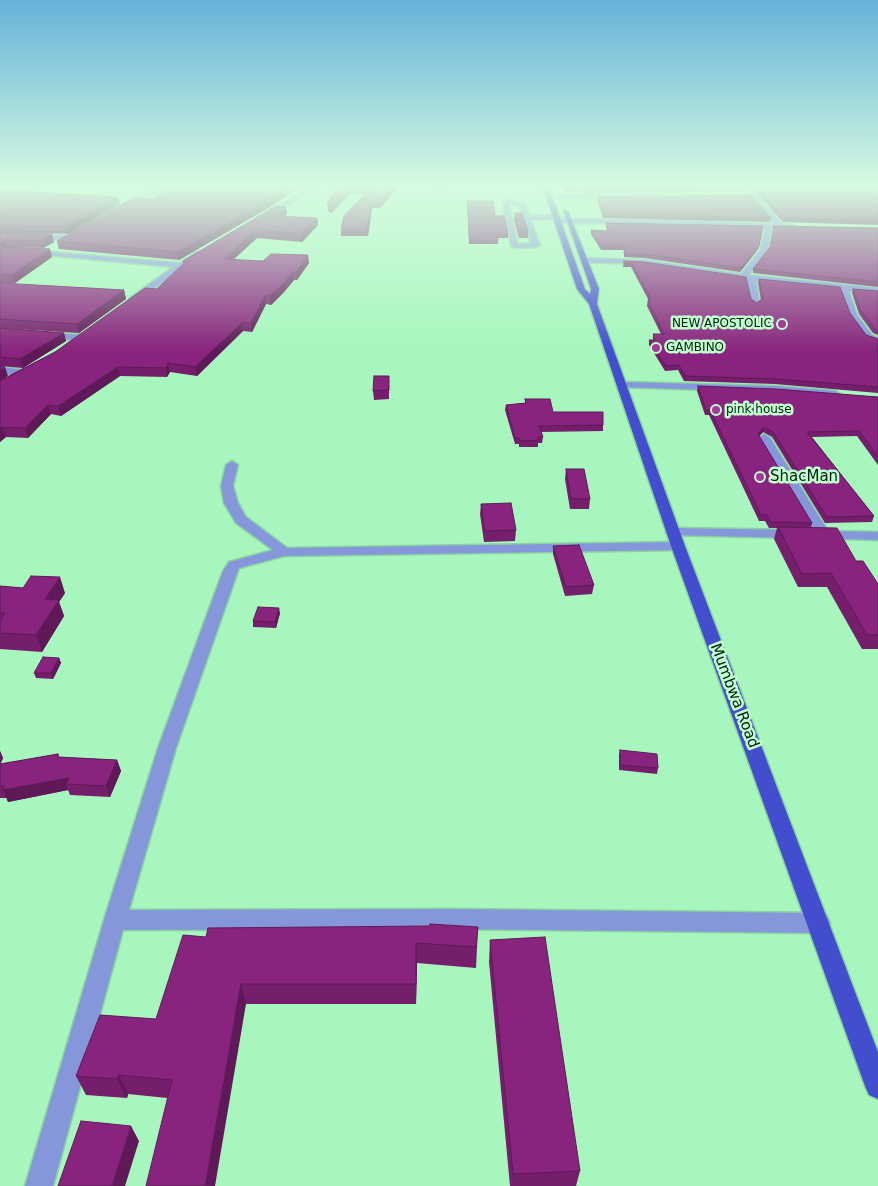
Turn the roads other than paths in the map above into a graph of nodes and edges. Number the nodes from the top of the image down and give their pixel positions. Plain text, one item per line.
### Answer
1 (64, 240) edge
2 (514, 240) edge
3 (535, 240) edge
4 (565, 240) edge
5 (576, 240) edge
6 (766, 240) edge
7 (206, 250) edge
8 (25, 251) edge
9 (45, 252) junction
10 (584, 260) junction
11 (180, 265) junction
12 (747, 277) junction
13 (844, 288) junction
14 (878, 291) edge
15 (756, 303) edge
16 (592, 304) junction
17 (126, 306) edge
18 (36, 334) edge
19 (878, 340) edge
20 (68, 347) edge
21 (0, 370) edge
22 (8, 382) edge
23 (622, 385) junction
24 (845, 395) edge
25 (764, 438) dead end
26 (232, 465) dead end
27 (824, 535) junction
28 (878, 536) edge
29 (675, 539) junction
30 (284, 552) junction
31 (115, 920) junction
32 (819, 923) junction
33 (878, 1086) edge
34 (39, 1186) edge

1 - 9 street
2 - 3 street
4 - 16 main road, Mumbwa Road
5 - 10 main road, Mumbwa Road
6 - 12 street
7 - 11 street
8 - 9 street
9 - 11 street
10 - 12 street
10 - 16 main road, Mumbwa Road
11 - 17 street
12 - 13 street
12 - 15 street
13 - 14 street
13 - 19 street
16 - 23 main road, Mumbwa Road
18 - 20 street
21 - 22 street
23 - 24 street
23 - 29 main road, Mumbwa Road
25 - 27 street
26 - 30 street
27 - 28 street
27 - 29 street
29 - 30 street
29 - 32 main road, Mumbwa Road
30 - 31 street
31 - 32 street
31 - 34 street
32 - 33 main road, Mumbwa Road

